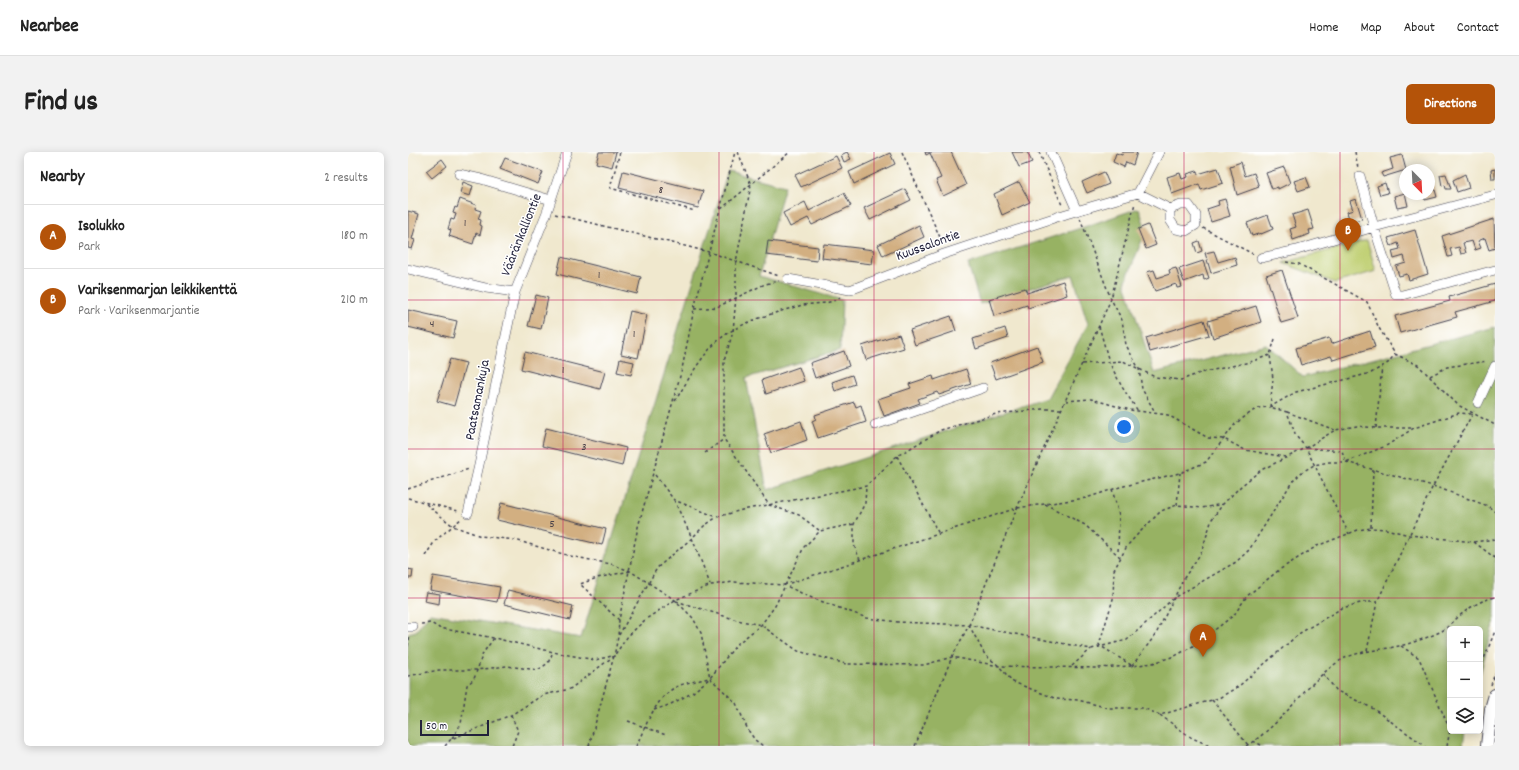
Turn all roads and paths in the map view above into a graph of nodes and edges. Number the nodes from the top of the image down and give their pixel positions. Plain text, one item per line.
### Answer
1 (567, 152) edge
2 (620, 152) edge
3 (734, 152) edge
4 (738, 152) edge
5 (790, 152) edge
6 (902, 152) edge
7 (1039, 152) edge
8 (1051, 152) edge
9 (1159, 152) edge
10 (1355, 152) edge
11 (458, 174) dead end
12 (1360, 176) joint
13 (751, 184) junction
14 (1138, 193) junction
15 (1495, 195) edge
16 (554, 204) junction
17 (721, 209) junction
18 (1170, 209) junction
19 (695, 211) dead end
20 (1077, 211) junction
21 (1066, 214) junction
22 (1196, 225) junction
23 (1374, 227) junction
24 (709, 252) junction
25 (947, 253) junction
26 (1261, 258) joint
27 (736, 262) junction
28 (1284, 262) dead end
29 (408, 270) edge
30 (1495, 270) edge
31 (788, 279) junction
32 (850, 290) junction
33 (515, 292) junction
34 (736, 296) junction
35 (1111, 300) junction
36 (694, 309) junction
37 (1098, 326) junction
38 (732, 332) junction
39 (1275, 339) dead end
40 (1395, 354) junction
41 (1270, 355) junction
42 (1109, 362) junction
43 (1082, 364) junction
44 (1492, 364) edge
45 (1382, 366) junction
46 (1139, 369) junction
47 (1429, 376) junction
48 (983, 388) dead end
49 (1065, 401) junction
50 (674, 402) junction
51 (1478, 403) joint
52 (1270, 407) junction
53 (1062, 409) junction
54 (1138, 411) junction
55 (1155, 412) junction
56 (1287, 412) junction
57 (1473, 414) junction
58 (1495, 424) edge
59 (875, 425) dead end
60 (1376, 428) junction
61 (1414, 428) junction
62 (1335, 430) junction
63 (724, 439) junction
64 (1224, 439) junction
65 (1306, 448) junction
66 (705, 453) dead end
67 (897, 456) junction
68 (1286, 457) junction
69 (1346, 462) junction
70 (479, 465) junction
71 (1314, 465) junction
72 (1373, 469) junction
73 (1180, 473) junction
74 (654, 474) junction
75 (866, 486) junction
76 (1433, 486) junction
77 (408, 489) edge
78 (1112, 489) junction
79 (408, 498) edge
80 (674, 500) junction
81 (426, 504) junction
82 (1045, 504) junction
83 (1223, 504) junction
84 (769, 505) junction
85 (1177, 505) junction
86 (1017, 508) junction
87 (1495, 512) edge
88 (468, 513) junction
89 (717, 517) junction
90 (854, 524) junction
91 (452, 526) junction
92 (1371, 528) junction
93 (820, 531) junction
94 (939, 534) junction
95 (1349, 534) junction
96 (1409, 535) junction
97 (692, 538) junction
98 (1495, 539) edge
99 (1474, 542) junction
100 (1118, 555) junction
101 (425, 556) dead end
102 (1121, 558) junction
103 (1495, 558) edge
104 (860, 560) junction
105 (630, 571) junction
106 (650, 582) junction
107 (710, 585) junction
108 (784, 585) junction
109 (1176, 597) junction
110 (1495, 597) edge
111 (675, 600) junction
112 (1377, 602) junction
113 (618, 620) junction
114 (762, 625) junction
115 (970, 625) junction
116 (410, 627) edge
117 (1495, 631) edge
118 (618, 636) junction
119 (494, 638) junction
120 (1099, 646) junction
121 (1401, 646) junction
122 (1091, 648) junction
123 (1367, 651) junction
124 (553, 652) junction
125 (614, 656) junction
126 (952, 656) junction
127 (1483, 662) edge
128 (999, 666) junction
129 (1132, 666) junction
130 (1072, 667) junction
131 (476, 670) junction
132 (1323, 674) junction
133 (408, 676) edge
134 (710, 678) junction
135 (1495, 695) edge
136 (1212, 700) junction
137 (654, 710) junction
138 (511, 715) junction
139 (1160, 715) junction
140 (628, 721) dead end
141 (1447, 723) edge
142 (645, 727) junction
143 (1449, 734) edge
144 (666, 735) dead end
145 (451, 739) junction
146 (1253, 741) junction
147 (445, 746) edge
148 (512, 746) edge
149 (588, 746) edge
150 (636, 746) edge
151 (763, 746) edge
152 (915, 746) edge
153 (1211, 746) edge
154 (1247, 746) edge
155 (1263, 746) edge
156 (1425, 746) edge
157 (1447, 746) edge
158 (1487, 746) edge

1 - 16 street, Vääränkalliontie
2 - 19 path
3 - 17 path
4 - 13 path
5 - 13 path
6 - 25 path
7 - 21 path
8 - 20 street
9 - 14 street
10 - 12 path
11 - 16 street
12 - 23 street
13 - 17 path
13 - 27 path
14 - 18 street
14 - 20 street, Kuussalontie
14 - 35 path
15 - 23 street
16 - 24 path
16 - 33 street, Vääränkalliontie
17 - 24 path
18 - 22 street
18 - 22 street
20 - 21 street, Kuussalontie
20 - 35 path
21 - 25 street, Kuussalontie
22 - 26 path
23 - 26 street
23 - 30 street
24 - 27 path
24 - 36 path
25 - 32 street, Kuussalontie
27 - 31 path
27 - 34 path
28 - 40 path
29 - 33 street, Vääränkalliontie
31 - 32 street
31 - 34 path
32 - 38 path
33 - 70 street, Paatsamankuja
34 - 36 path
34 - 38 path
35 - 37 path
35 - 46 path
36 - 50 path
37 - 42 path
37 - 43 path
38 - 50 path
38 - 63 path
39 - 41 path
40 - 45 path
40 - 47 path
41 - 46 path
41 - 52 path
42 - 43 path
42 - 46 path
42 - 54 path
43 - 49 path
44 - 47 path
44 - 51 street
45 - 52 path
45 - 60 path
46 - 55 path
47 - 57 path
48 - 59 street
49 - 53 path
49 - 54 path
50 - 74 path
51 - 57 path
52 - 56 path
52 - 64 path
53 - 67 path
53 - 86 path
54 - 55 path
55 - 64 path
56 - 62 path
56 - 65 path
57 - 58 path
57 - 61 path
57 - 76 path
60 - 61 path
60 - 62 path
61 - 69 path
62 - 65 path
63 - 66 path
63 - 84 path
64 - 68 path
64 - 73 path
65 - 68 path
65 - 69 path
65 - 71 path
67 - 75 path
67 - 94 path
68 - 83 path
69 - 71 path
69 - 72 path
70 - 77 path
70 - 88 street, Paatsamankuja
71 - 95 path
71 - 109 path
72 - 76 path
72 - 92 path
73 - 78 path
73 - 85 path
74 - 80 path
74 - 105 path
75 - 84 path
75 - 90 path
76 - 87 path
76 - 96 path
78 - 82 path
78 - 100 path
79 - 81 path
80 - 89 path
80 - 97 path
81 - 88 path
81 - 91 path
82 - 86 path
82 - 100 path
83 - 85 path
83 - 109 path
84 - 89 path
84 - 93 path
85 - 102 path
86 - 94 path
86 - 115 path
88 - 91 path
89 - 97 path
90 - 93 path
90 - 104 path
91 - 101 path
91 - 105 path
92 - 95 path
92 - 96 path
93 - 108 path
94 - 104 path
95 - 129 path
96 - 99 path
96 - 112 path
97 - 106 path
97 - 107 path
98 - 99 path
99 - 103 path
100 - 102 path
102 - 120 path
104 - 108 path
105 - 106 path
105 - 113 path
105 - 113 path
106 - 111 path
106 - 118 path
107 - 108 path
107 - 111 path
108 - 114 path
108 - 115 path
109 - 120 path
109 - 129 path
110 - 121 path
111 - 114 path
111 - 125 path
111 - 134 path
112 - 123 path
112 - 136 path
113 - 118 path
114 - 126 path
114 - 134 path
115 - 122 path
115 - 126 path
115 - 128 path
116 - 119 path
117 - 127 path
118 - 125 path
119 - 124 path
119 - 131 path
120 - 122 path
120 - 129 path
121 - 123 path
121 - 141 path
122 - 130 path
123 - 132 path
124 - 125 path
124 - 131 path
125 - 138 path
125 - 149 path
126 - 128 path
126 - 152 path
128 - 130 path
128 - 139 path
129 - 130 path
131 - 133 path
131 - 145 path
132 - 146 path
132 - 156 path
134 - 137 path
134 - 137 path
134 - 151 path
135 - 158 main road
136 - 139 path
136 - 154 path
137 - 142 path
138 - 145 path
138 - 148 path
139 - 153 path
140 - 142 path
142 - 144 path
142 - 150 path
143 - 157 path
145 - 147 path
146 - 154 path
146 - 155 path

